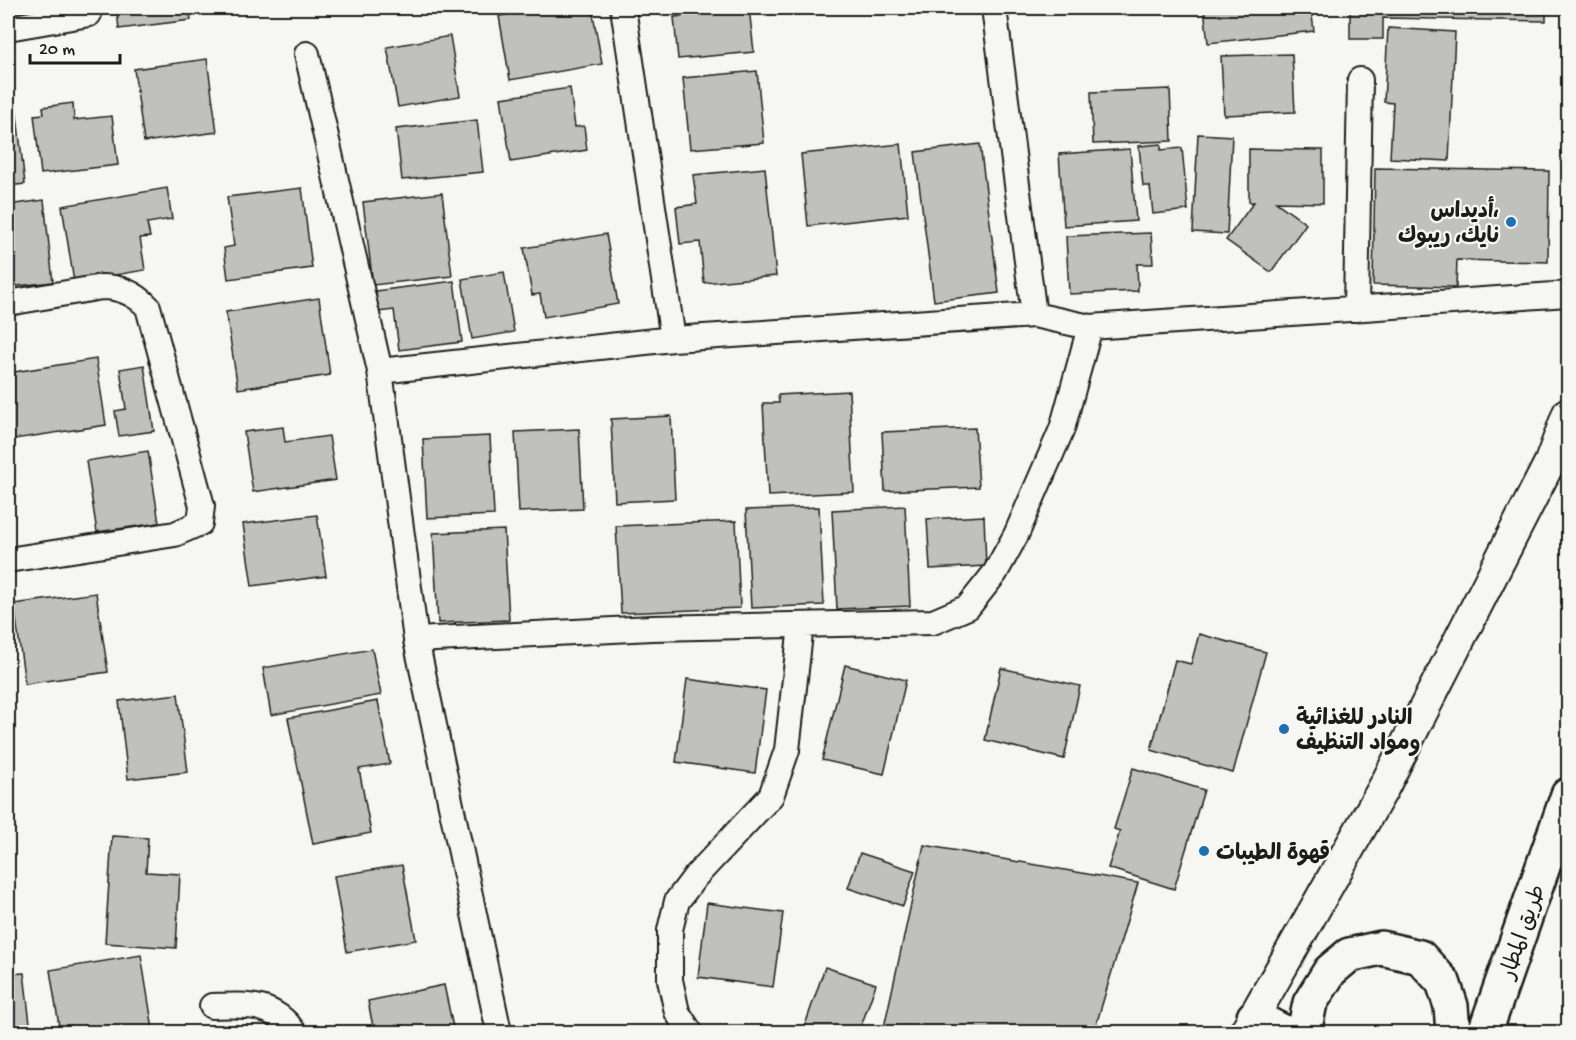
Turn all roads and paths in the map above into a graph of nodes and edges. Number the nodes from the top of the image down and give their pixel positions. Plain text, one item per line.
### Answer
1 (623, 8) edge
2 (994, 8) edge
3 (89, 14) dead end
4 (8, 27) edge
5 (307, 54) dead end
6 (1360, 80) dead end
7 (1569, 294) edge
8 (8, 303) edge
9 (1356, 309) junction
10 (1034, 315) junction
11 (1090, 327) junction
12 (673, 339) junction
13 (380, 371) junction
14 (1569, 413) edge
15 (8, 560) edge
16 (801, 625) junction
17 (416, 639) junction
18 (1569, 795) edge
19 (212, 1006) dead end
20 (1250, 1025) edge
21 (294, 1032) edge
22 (499, 1032) edge
23 (690, 1032) edge
24 (1282, 1032) edge
25 (1304, 1032) edge
26 (1453, 1032) edge
27 (1485, 1032) edge

1 - 12 street
2 - 10 street
3 - 4 street
5 - 13 street
6 - 9 street
7 - 9 street
8 - 15 street
9 - 11 street
10 - 11 street
10 - 12 street
11 - 16 street
12 - 13 street
13 - 17 street
14 - 20 street
16 - 17 street
16 - 23 street
17 - 22 street
18 - 27 highway, طريق المطار
19 - 21 street
20 - 24 highway
25 - 26 highway

